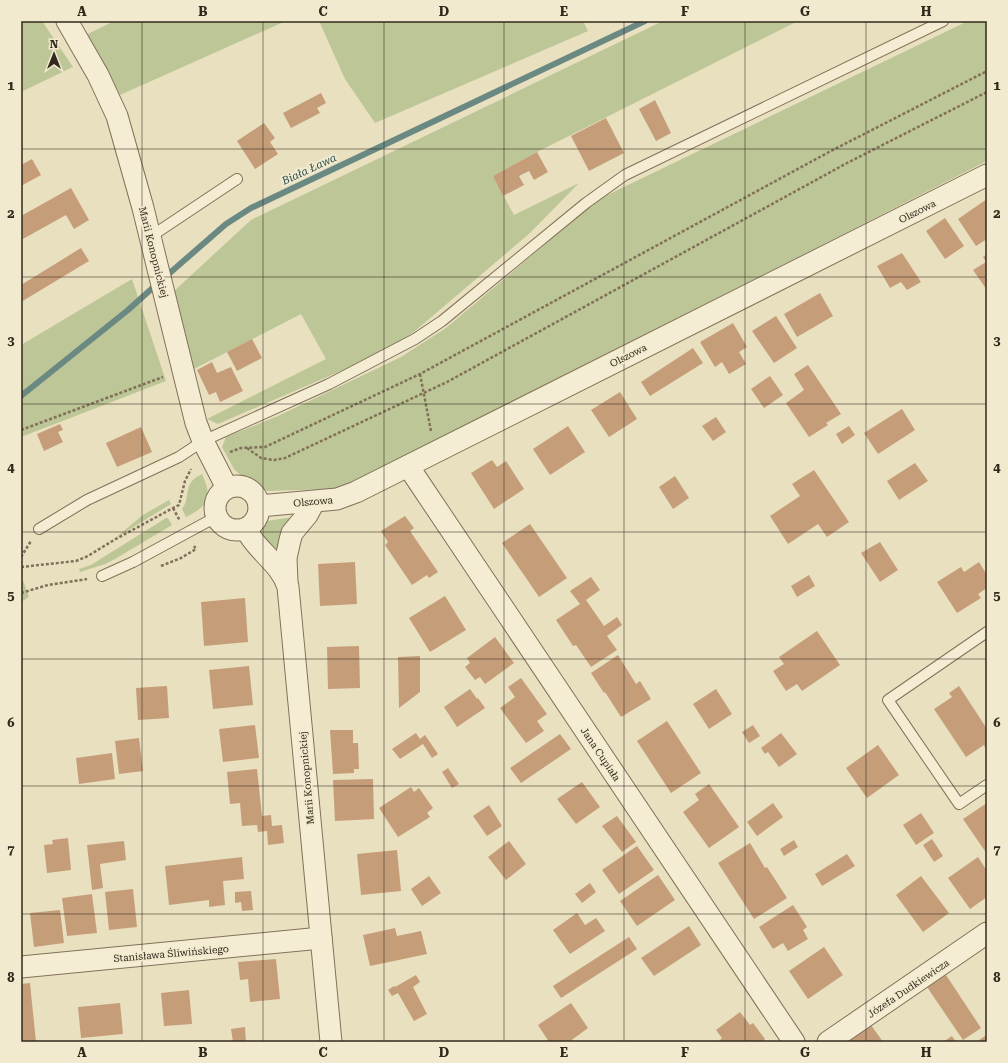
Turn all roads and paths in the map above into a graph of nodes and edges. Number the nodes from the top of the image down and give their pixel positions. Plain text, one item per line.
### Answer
1 (67, 21) edge
2 (943, 21) edge
3 (987, 71) edge
4 (987, 92) edge
5 (987, 175) edge
6 (236, 179) dead end
7 (150, 237) junction
8 (170, 374) dead end
9 (420, 374) junction
10 (423, 393) junction
11 (21, 430) edge
12 (203, 441) junction
13 (244, 447) junction
14 (435, 452) junction
15 (225, 454) dead end
16 (408, 466) junction
17 (190, 470) dead end
18 (227, 488) junction
19 (314, 502) junction
20 (259, 506) junction
21 (173, 508) junction
22 (216, 517) junction
23 (180, 520) dead end
24 (39, 529) dead end
25 (246, 529) junction
26 (196, 549) dead end
27 (182, 558) dead end
28 (21, 567) edge
29 (102, 576) joint
30 (287, 582) junction
31 (21, 593) edge
32 (987, 632) edge
33 (987, 785) edge
34 (987, 933) edge
35 (321, 938) junction
36 (21, 967) edge
37 (331, 1042) edge
38 (794, 1042) edge
39 (828, 1042) edge

1 - 7 street, Marii Konopnickiej
2 - 12 lane
3 - 9 path
4 - 10 path
5 - 14 street, Olszowa
6 - 7 lane
7 - 12 street, Marii Konopnickiej
8 - 11 path
9 - 10 path
9 - 13 path
10 - 13 path
10 - 14 path
12 - 18 street, Marii Konopnickiej
12 - 24 lane
13 - 15 path
14 - 16 street, Olszowa
16 - 19 street, Olszowa
16 - 38 street, Jana Cupiała
17 - 21 path
18 - 20 street
18 - 22 street
19 - 20 street, Olszowa
19 - 30 street
20 - 25 street
21 - 23 path
21 - 28 path
22 - 25 street
22 - 29 lane
25 - 30 street, Marii Konopnickiej
26 - 27 path
29 - 31 path
30 - 35 street, Marii Konopnickiej
32 - 33 lane
34 - 39 street, Józefa Dudkiewicza
35 - 36 street, Stanisława Śliwińskiego
35 - 37 street, Marii Konopnickiej

